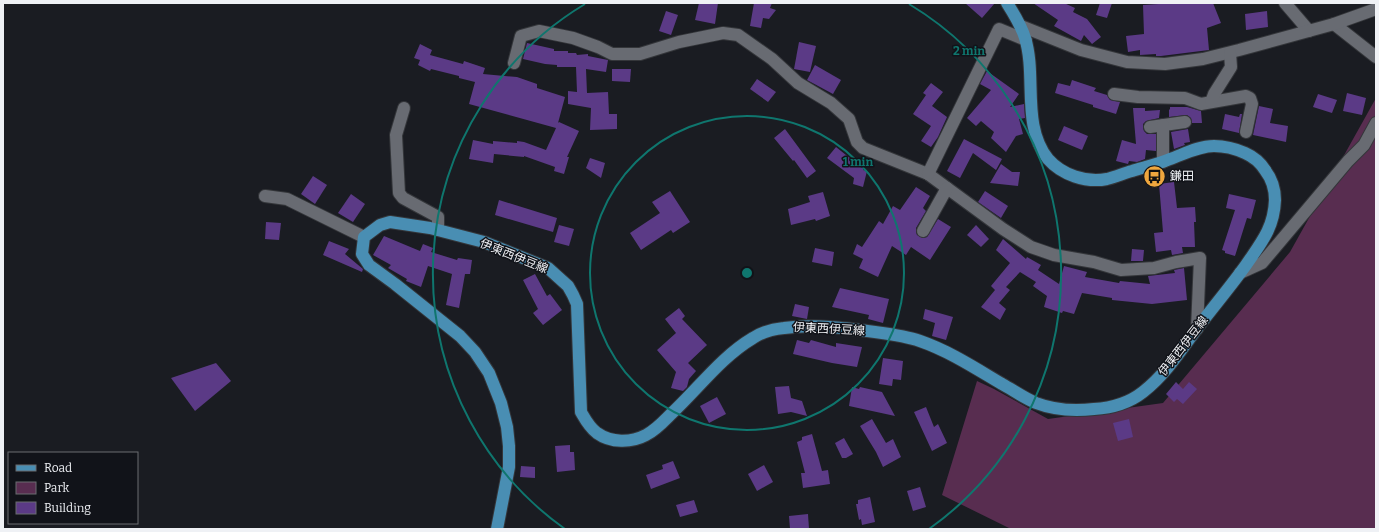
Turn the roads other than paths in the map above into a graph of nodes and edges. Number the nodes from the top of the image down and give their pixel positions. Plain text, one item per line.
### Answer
1 (1007, 3) edge
2 (1286, 3) edge
3 (1375, 7) edge
4 (1334, 24) junction
5 (1021, 26) junction
6 (1309, 31) junction
7 (1026, 40) junction
8 (1230, 52) junction
9 (1376, 58) edge
10 (514, 63) dead end
11 (1114, 94) dead end
12 (1211, 102) junction
13 (404, 108) dead end
14 (1185, 122) dead end
15 (1376, 123) edge
16 (1163, 125) junction
17 (1150, 126) dead end
18 (1246, 132) dead end
19 (1163, 162) junction
20 (928, 174) junction
21 (947, 188) junction
22 (265, 196) dead end
23 (438, 230) junction
24 (923, 230) dead end
25 (364, 238) junction
26 (1240, 273) junction
27 (1197, 328) junction
28 (497, 529) edge

1 - 5 main road, 伊東西伊豆線
2 - 6 street
3 - 4 street
4 - 6 street
4 - 9 street
5 - 7 main road, 伊東西伊豆線
5 - 8 street
6 - 8 street
7 - 19 main road, 伊東西伊豆線
7 - 20 street
8 - 12 street
10 - 20 street
11 - 12 street
12 - 18 street
13 - 23 street
14 - 16 street
15 - 26 street
16 - 17 street
16 - 19 street
19 - 26 main road, 伊東西伊豆線
20 - 21 street
21 - 24 street
21 - 27 street
22 - 25 street
23 - 25 main road, 伊東西伊豆線
23 - 27 main road, 伊東西伊豆線
25 - 28 main road
26 - 27 main road, 伊東西伊豆線

